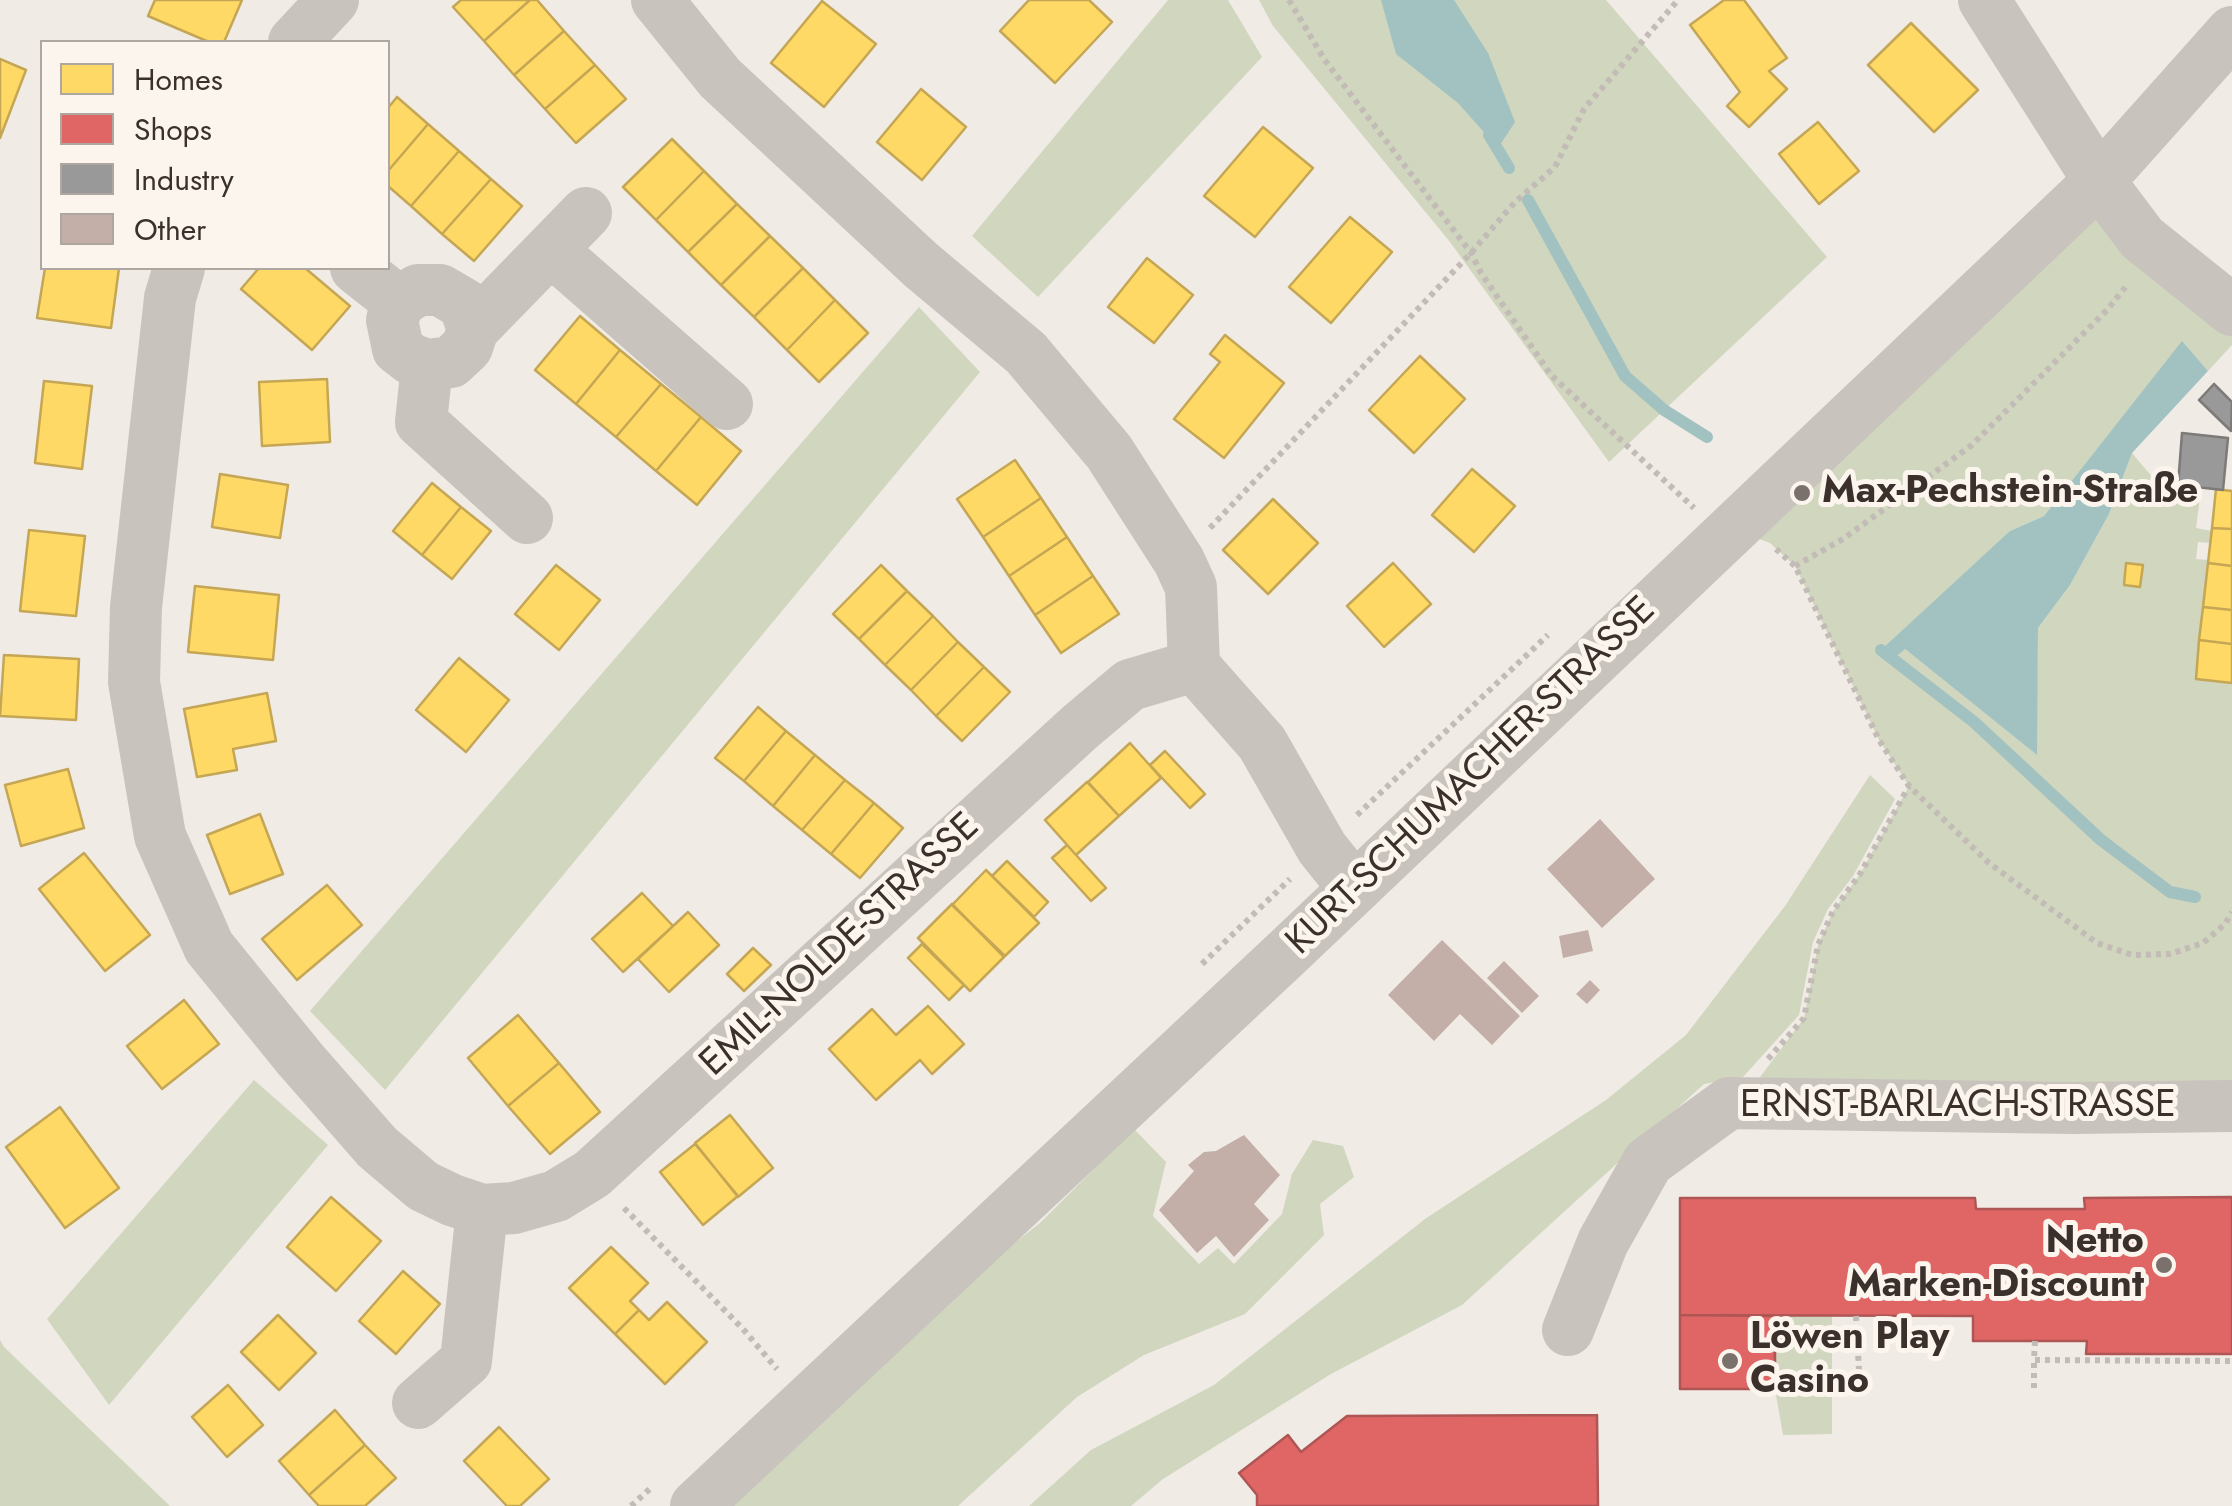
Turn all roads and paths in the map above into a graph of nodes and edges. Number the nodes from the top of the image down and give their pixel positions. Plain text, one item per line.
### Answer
1 (332, 0) edge
2 (657, 0) edge
3 (1289, 0) edge
4 (1678, 0) edge
5 (1984, 0) edge
6 (2232, 32) edge
7 (296, 40) edge
8 (2099, 181) junction
9 (2156, 249) junction
10 (1472, 253) junction
11 (178, 270) edge
12 (359, 270) edge
13 (399, 302) junction
14 (2232, 310) edge
15 (473, 329) junction
16 (427, 364) junction
17 (727, 404) dead end
18 (527, 518) dead end
19 (1732, 529) junction
20 (1179, 560) junction
21 (1796, 566) junction
22 (1194, 666) junction
23 (1909, 786) junction
24 (1354, 888) junction
25 (2232, 912) edge
26 (1728, 1104) junction
27 (2232, 1106) edge
28 (592, 1174) junction
29 (482, 1210) junction
30 (1856, 1316) dead end
31 (1568, 1330) dead end
32 (2035, 1341) dead end
33 (2034, 1360) junction
34 (2232, 1360) edge
35 (780, 1372) dead end
36 (1860, 1388) dead end
37 (2034, 1388) dead end
38 (418, 1403) dead end
39 (696, 1506) edge

1 - 7 street
2 - 20 street
3 - 10 path
4 - 10 path
5 - 8 street
6 - 8 street, KURT-SCHUMACHER-STRASSE
8 - 9 street
8 - 19 street, KURT-SCHUMACHER-STRASSE
9 - 14 street
9 - 21 path
10 - 19 path
10 - 20 path
11 - 29 street
12 - 13 street
13 - 15 street
13 - 16 street
15 - 16 street
15 - 17 street
16 - 18 street
19 - 21 path
19 - 24 street, KURT-SCHUMACHER-STRASSE
20 - 22 street
21 - 23 path
22 - 24 street
22 - 28 street, EMIL-NOLDE-STRASSE
23 - 25 path
23 - 26 path
24 - 39 street, KURT-SCHUMACHER-STRASSE
26 - 27 street, ERNST-BARLACH-STRASSE
26 - 31 street, ERNST-BARLACH-STRASSE
28 - 29 street, EMIL-NOLDE-STRASSE
28 - 35 path
29 - 38 street
30 - 36 path
32 - 33 path
33 - 34 path
33 - 37 path

